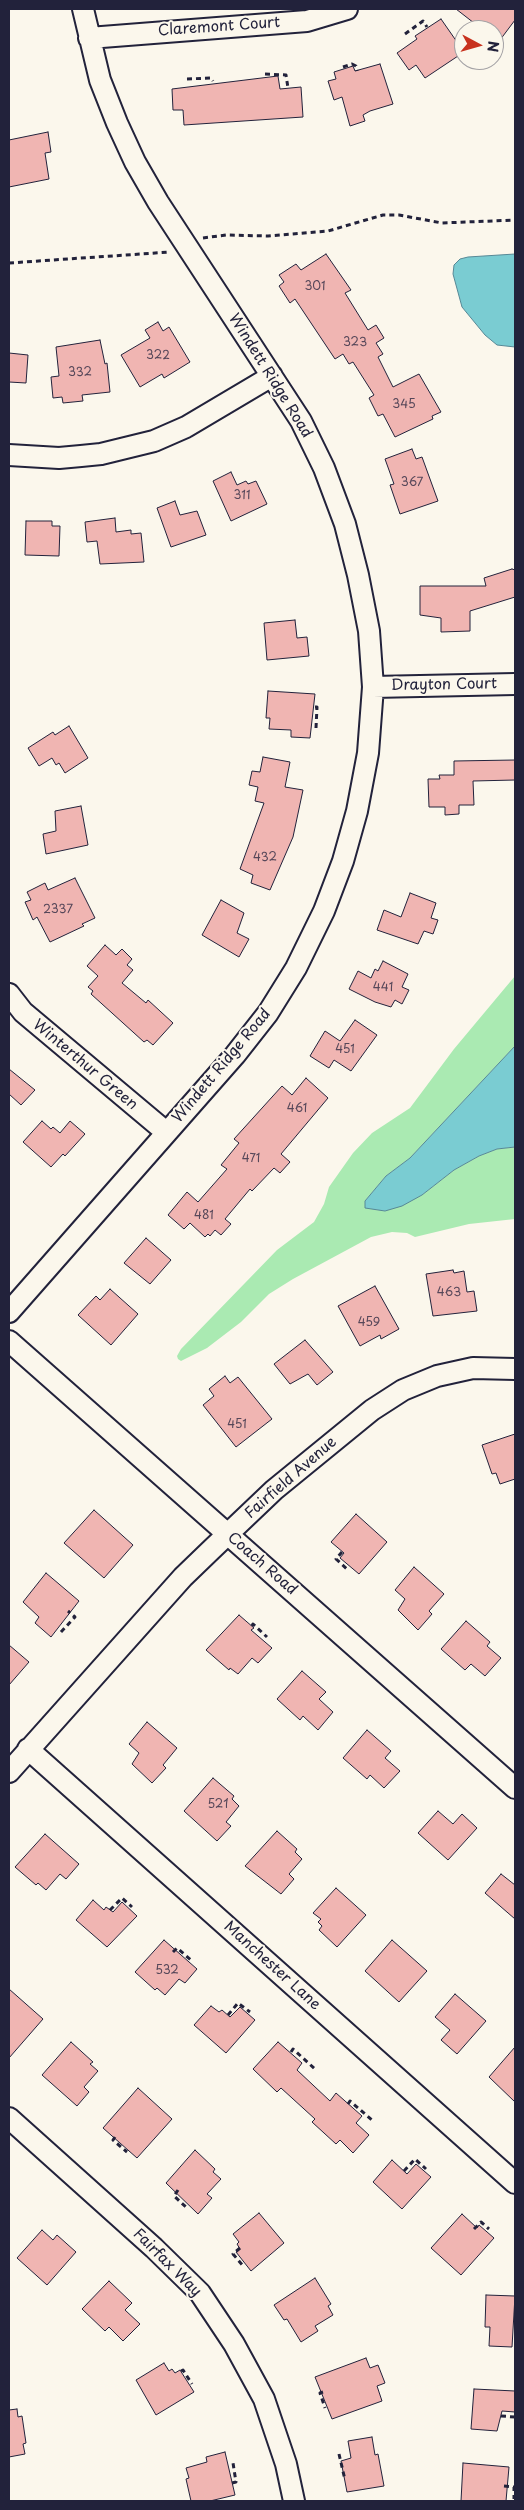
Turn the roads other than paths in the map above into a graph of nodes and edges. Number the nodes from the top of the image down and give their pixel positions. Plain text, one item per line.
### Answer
1 (83, 9) edge
2 (347, 9) edge
3 (89, 38) junction
4 (272, 376) junction
5 (9, 455) edge
6 (515, 684) edge
7 (373, 687) junction
8 (9, 994) edge
9 (166, 1132) junction
10 (9, 1312) edge
11 (9, 1341) edge
12 (515, 1369) edge
13 (227, 1533) junction
14 (28, 1749) junction
15 (9, 1772) edge
16 (515, 1788) edge
17 (9, 2118) edge
18 (515, 2183) edge
19 (294, 2501) edge

1 - 3 street, Windett Ridge Road
2 - 3 street, Claremont Court
3 - 4 street, Windett Ridge Road
4 - 5 street
4 - 7 street, Windett Ridge Road
6 - 7 street, Drayton Court
7 - 9 street, Windett Ridge Road
8 - 9 street, Winterthur Green
9 - 10 street, Windett Ridge Road
11 - 13 street, Coach Road
12 - 13 street, Fairfield Avenue
13 - 14 street, Fairfield Avenue
13 - 16 street, Coach Road
14 - 15 street, Fairfield Avenue
14 - 18 street, Manchester Lane
17 - 19 street, Fairfax Way

